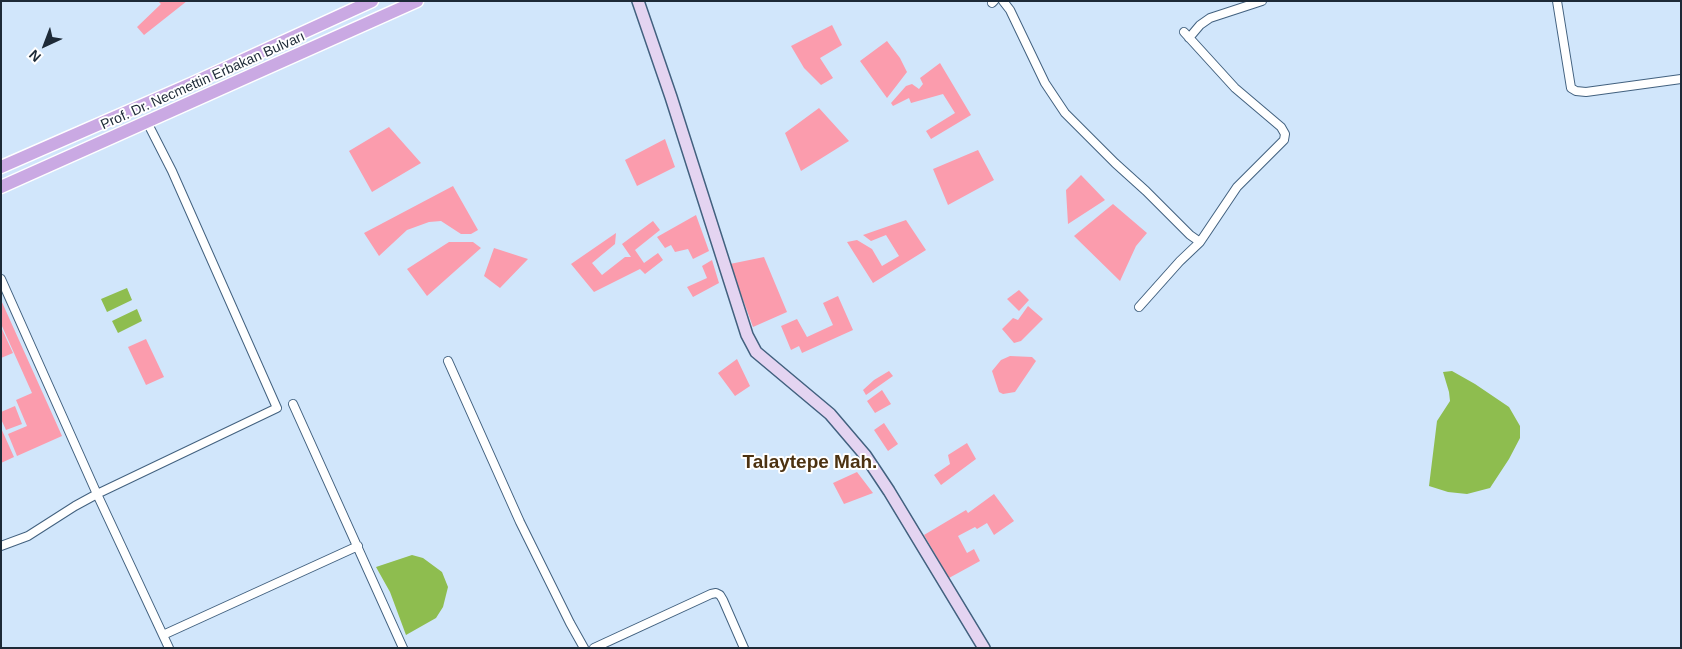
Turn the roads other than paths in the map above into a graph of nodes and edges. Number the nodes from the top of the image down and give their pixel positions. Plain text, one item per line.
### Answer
1 (372, 1) edge
2 (417, 1) edge
3 (638, 1) edge
4 (1003, 1) edge
5 (1262, 1) edge
6 (1557, 1) edge
7 (1681, 78) edge
8 (147, 122) junction
9 (1, 167) edge
10 (1, 187) edge
11 (1200, 242) junction
12 (1, 279) edge
13 (1139, 307) dead end
14 (448, 361) dead end
15 (293, 404) dead end
16 (97, 494) junction
17 (1, 546) edge
18 (358, 546) junction
19 (163, 635) junction
20 (169, 648) edge
21 (403, 648) edge
22 (584, 648) edge
23 (594, 648) edge
24 (744, 648) edge
25 (984, 648) edge

1 - 9 main road, Prof. Dr. Necmettin Erbakan Bulvarı
2 - 8 main road, Prof. Dr. Necmettin Erbakan Bulvarı
3 - 25 street
4 - 11 street
5 - 11 street
6 - 7 street
8 - 10 main road, Prof. Dr. Necmettin Erbakan Bulvarı
8 - 16 street
11 - 13 street
12 - 16 street
14 - 22 street
15 - 18 street
16 - 17 street
16 - 19 street
18 - 19 street
18 - 21 street
19 - 20 street
23 - 24 street

